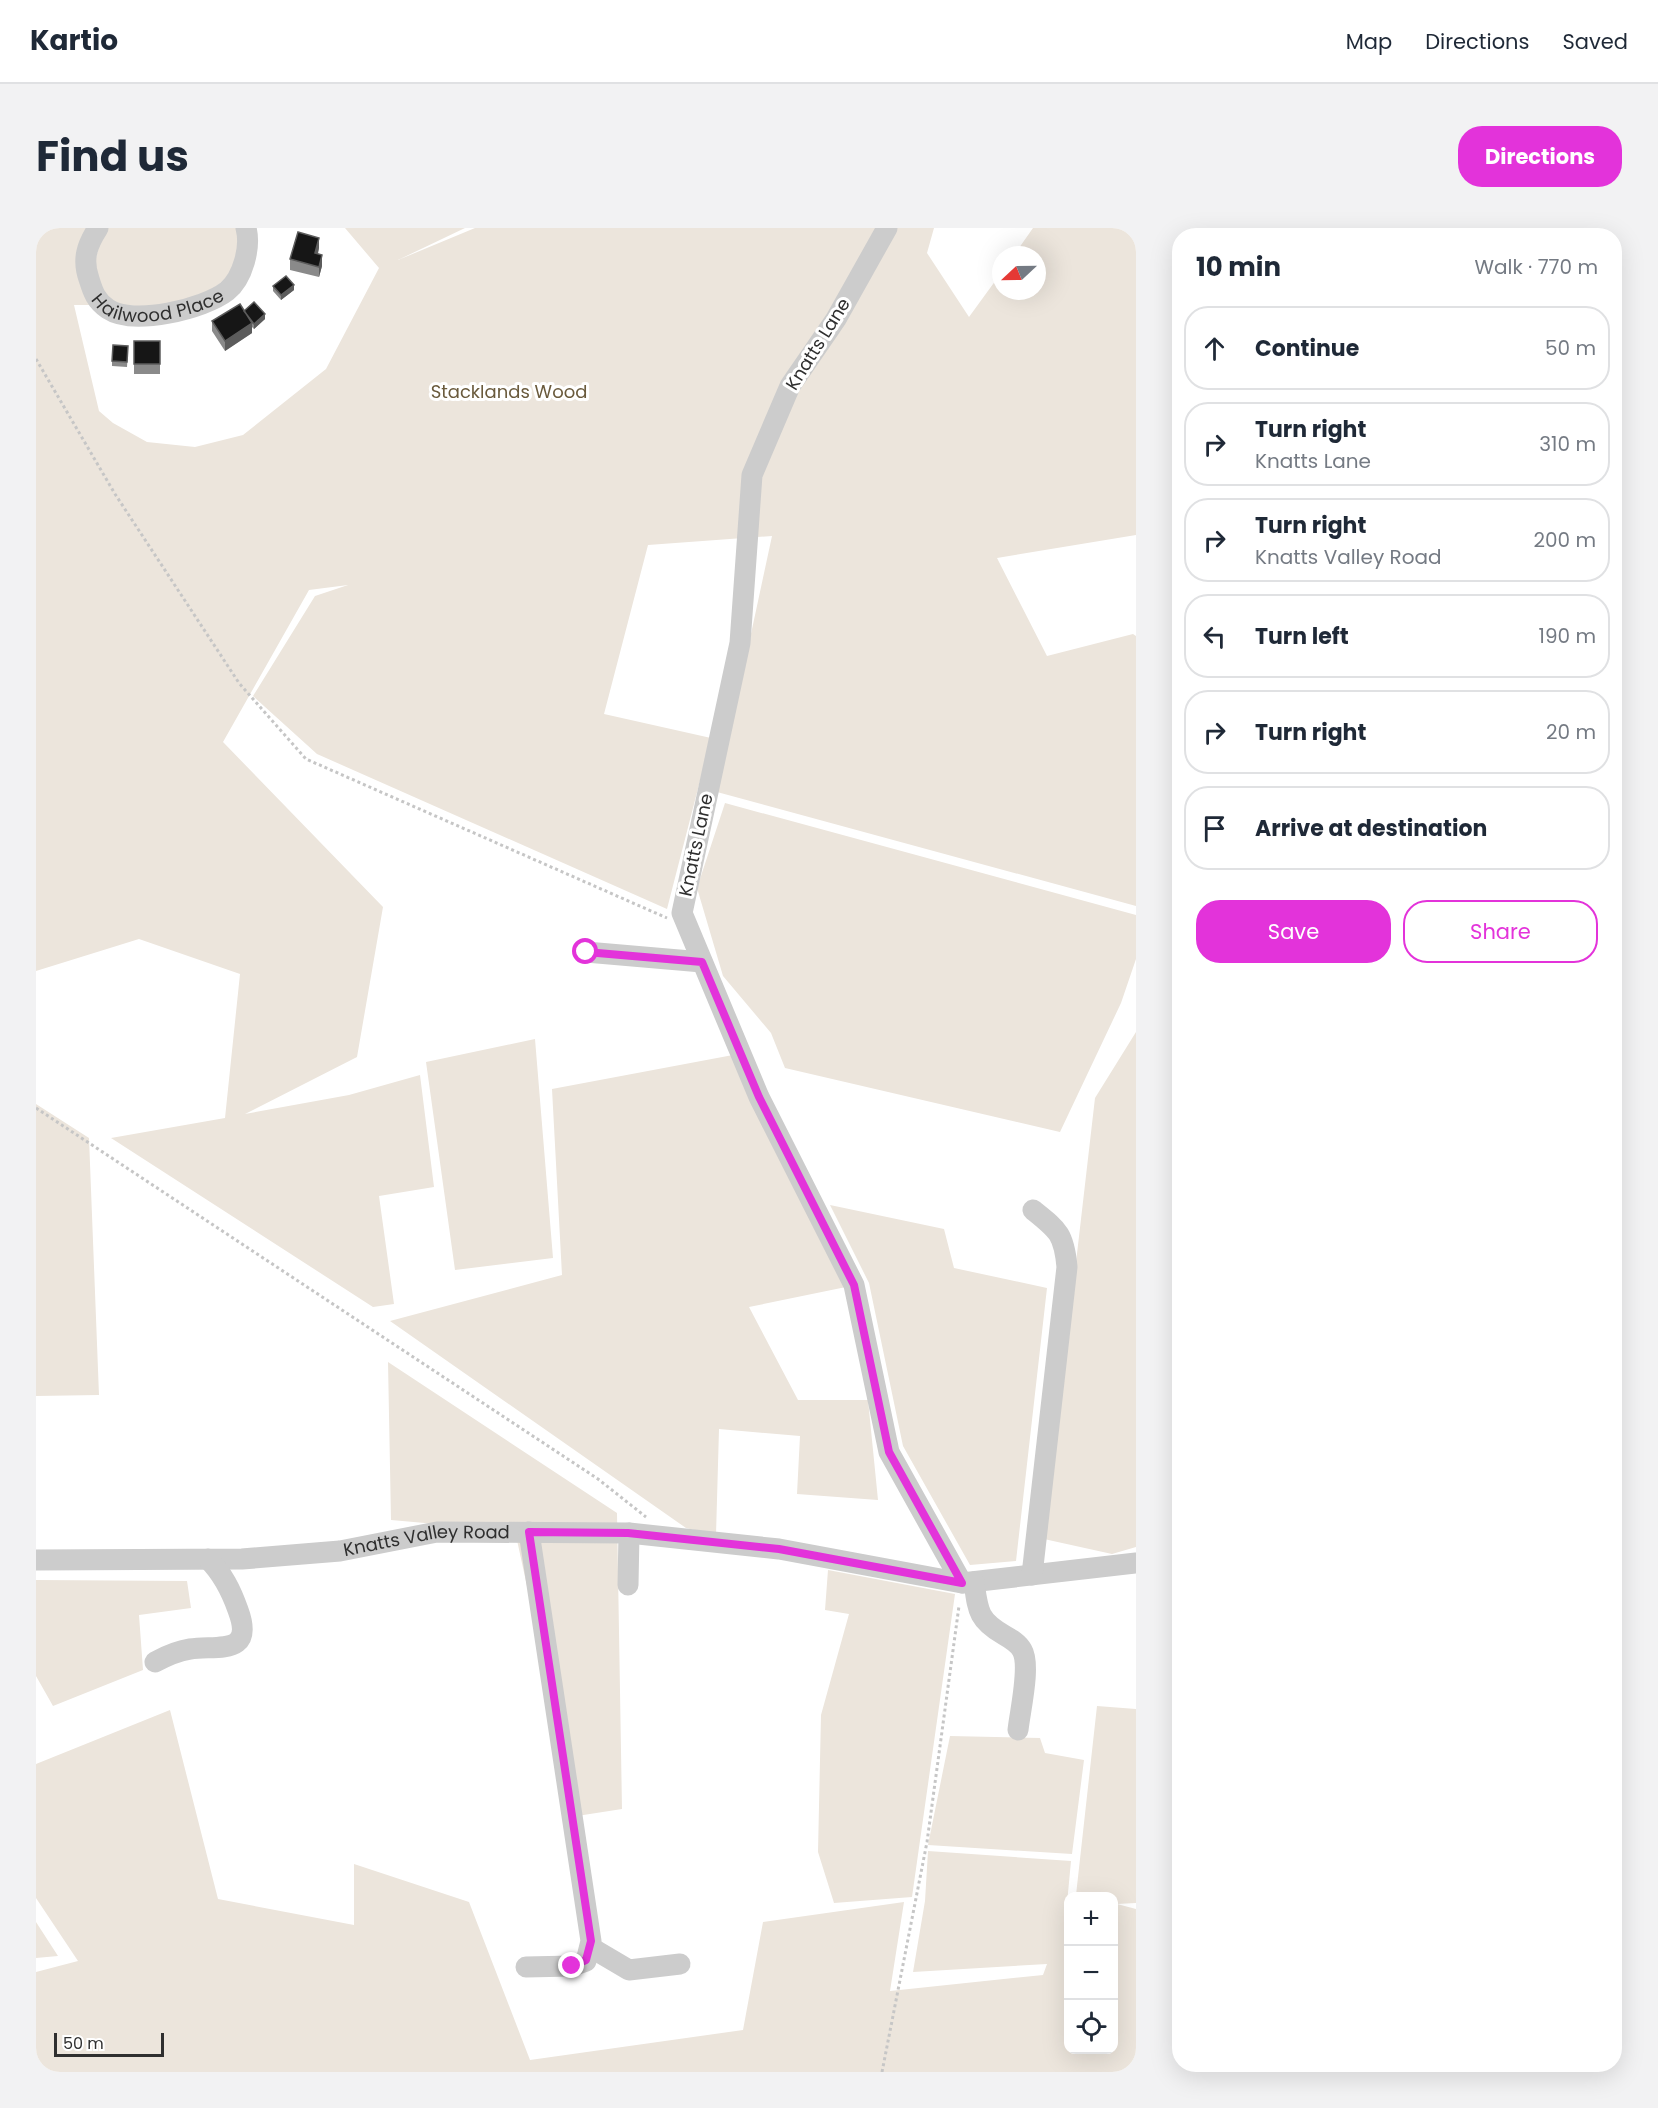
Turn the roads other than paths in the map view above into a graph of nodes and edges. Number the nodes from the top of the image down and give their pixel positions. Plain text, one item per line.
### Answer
1 (99, 228) edge
2 (246, 228) edge
3 (887, 228) edge
4 (586, 952) dead end
5 (702, 962) junction
6 (1033, 1210) dead end
7 (529, 1532) junction
8 (628, 1533) junction
9 (208, 1559) junction
10 (36, 1560) edge
11 (1136, 1563) edge
12 (1032, 1575) junction
13 (968, 1582) junction
14 (628, 1585) dead end
15 (155, 1662) dead end
16 (1018, 1730) dead end
17 (590, 1947) junction
18 (680, 1964) dead end
19 (526, 1967) dead end

1 - 2 street, Hailwood Place
3 - 5 street, Knatts Lane
4 - 5 street
5 - 13 street, Knatts Lane
6 - 12 street
7 - 8 street, Knatts Valley Road
7 - 9 street, Knatts Valley Road
7 - 17 street
8 - 13 street, Knatts Valley Road
8 - 14 street
9 - 10 street, Knatts Valley Road
9 - 15 street
11 - 12 street, Knatts Valley Road
12 - 13 street, Knatts Valley Road
13 - 16 street
17 - 18 street
17 - 19 street

